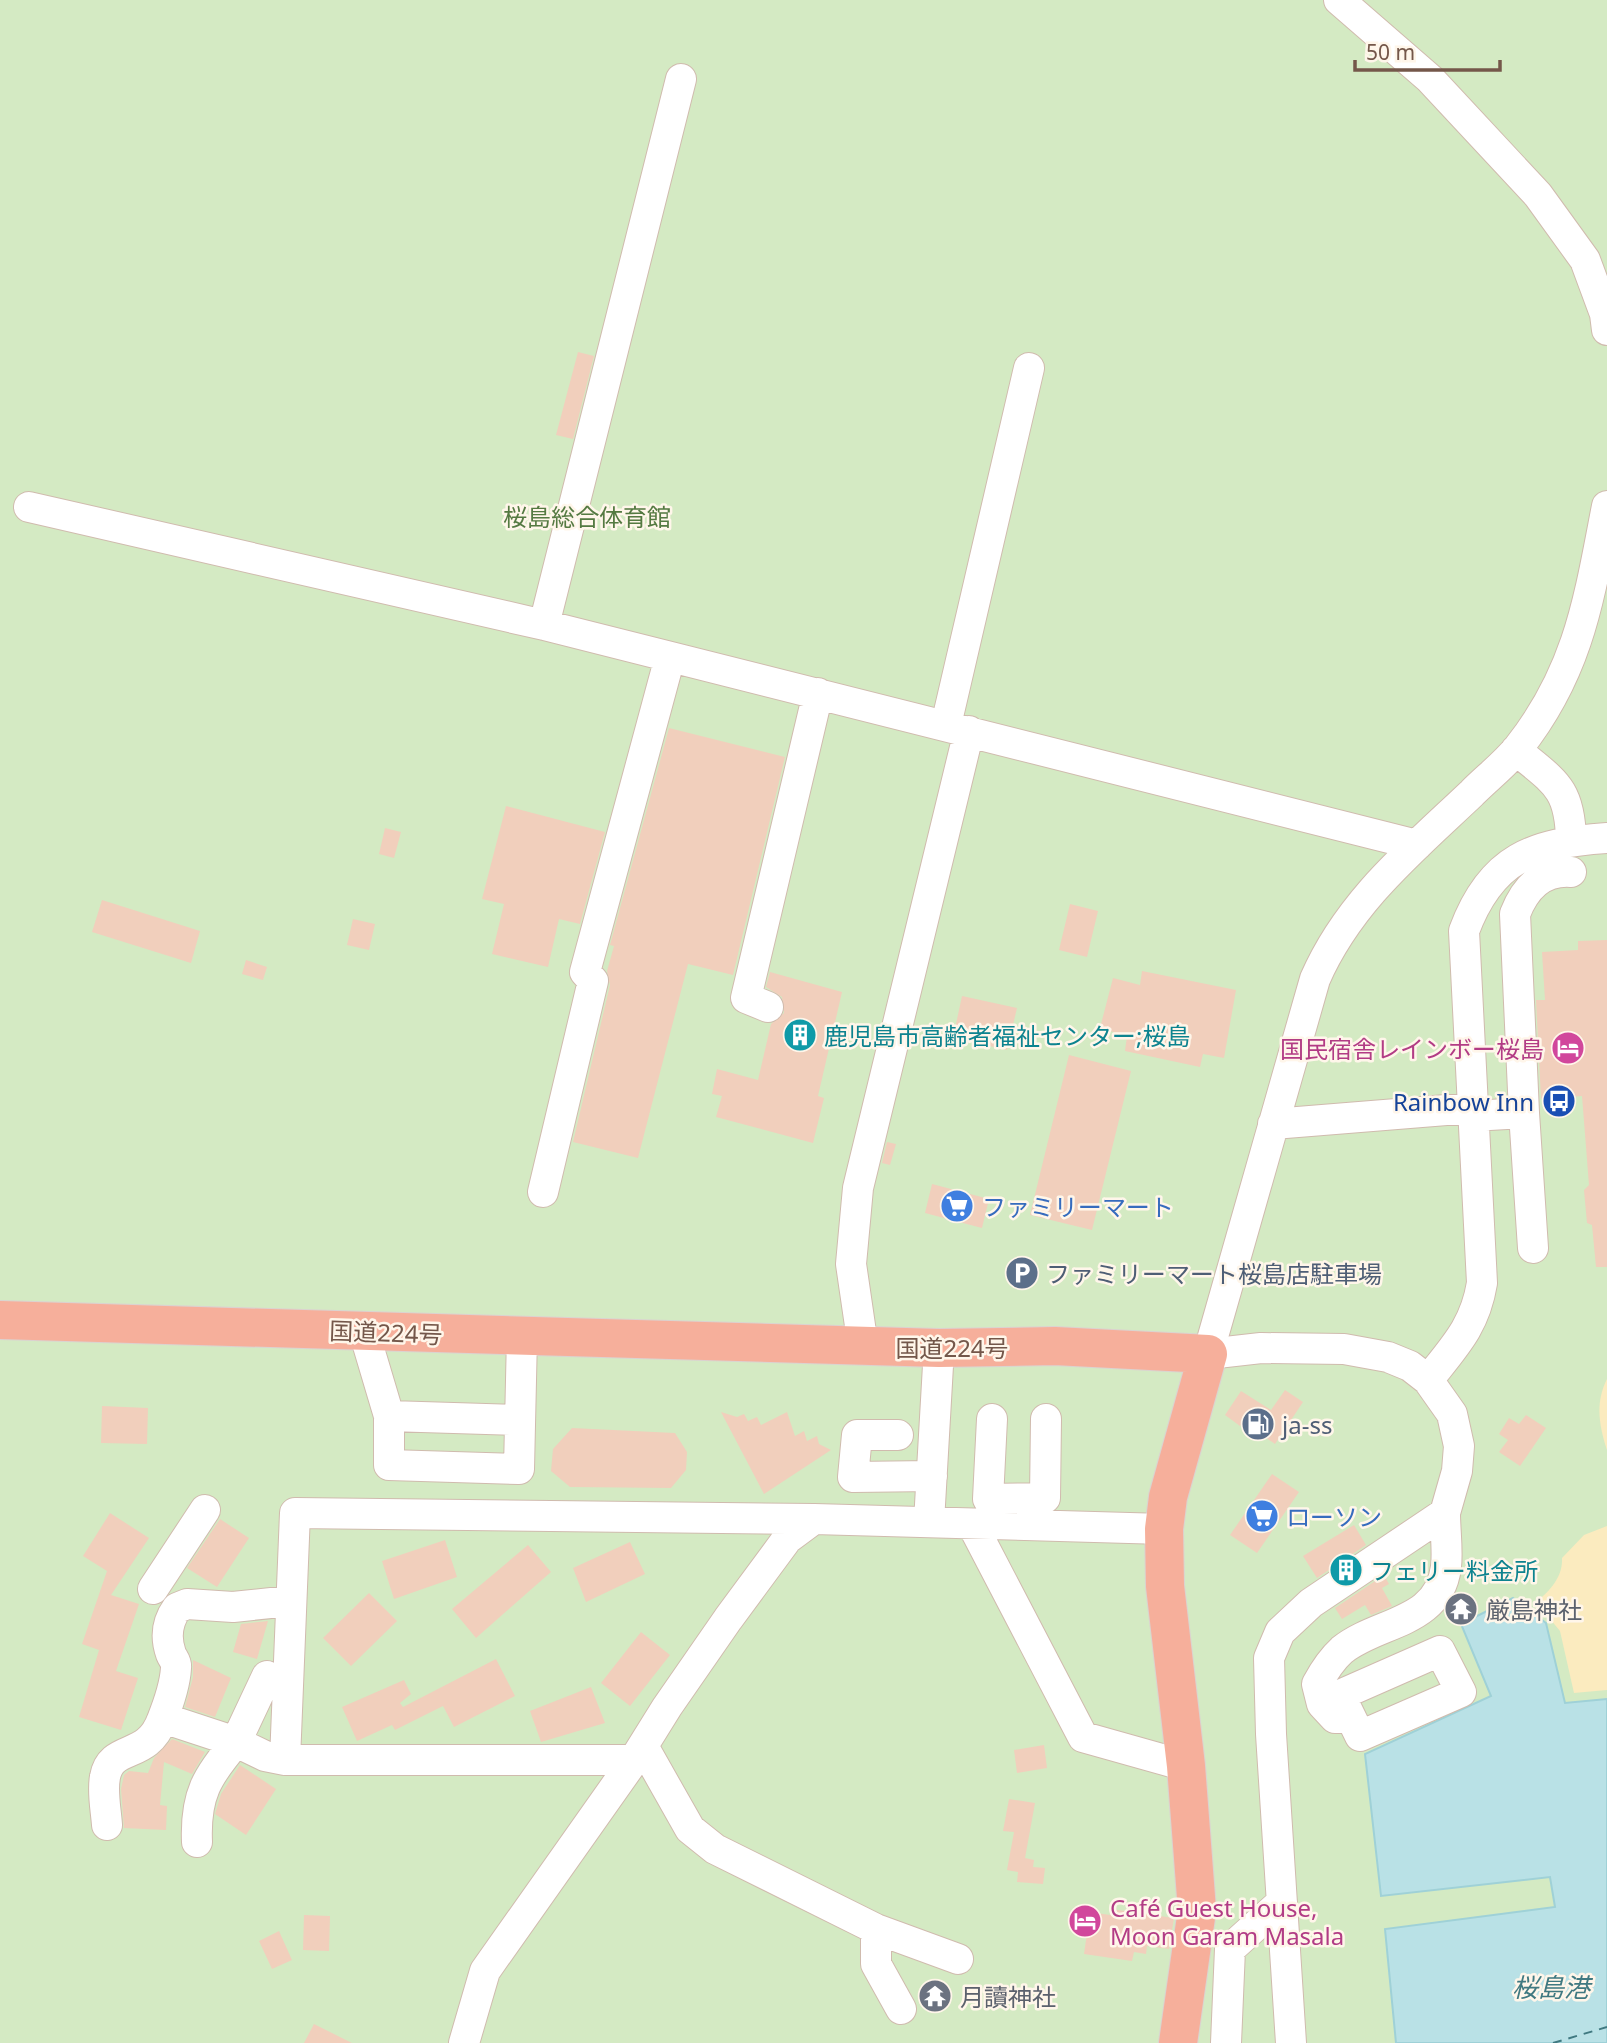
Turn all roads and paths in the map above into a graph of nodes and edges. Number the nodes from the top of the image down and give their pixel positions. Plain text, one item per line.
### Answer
1 (1339, 0) edge
2 (681, 79) dead end
3 (1607, 330) edge
4 (1029, 368) dead end
5 (1607, 506) edge
6 (29, 507) dead end
7 (544, 625) junction
8 (670, 657) junction
9 (818, 694) junction
10 (957, 728) junction
11 (1516, 750) junction
12 (1607, 838) edge
13 (1571, 840) junction
14 (1417, 845) junction
15 (1572, 872) dead end
16 (768, 1007) dead end
17 (1472, 1112) junction
18 (1524, 1113) junction
19 (1273, 1124) junction
20 (543, 1192) dead end
21 (1533, 1248) dead end
22 (0, 1320) edge
23 (364, 1332) junction
24 (522, 1336) junction
25 (863, 1346) junction
26 (939, 1348) junction
27 (1208, 1354) junction
28 (1428, 1380) junction
29 (389, 1416) junction
30 (992, 1419) dead end
31 (1046, 1419) dead end
32 (519, 1420) junction
33 (898, 1435) dead end
34 (932, 1476) junction
35 (205, 1510) dead end
36 (1445, 1513) junction
37 (814, 1519) junction
38 (929, 1522) junction
39 (972, 1524) junction
40 (1164, 1530) junction
41 (290, 1601) junction
42 (187, 1604) junction
43 (267, 1676) dead end
44 (1351, 1717) dead end
45 (163, 1718) junction
46 (236, 1742) junction
47 (639, 1753) junction
48 (285, 1760) junction
49 (1186, 1766) junction
50 (107, 1825) dead end
51 (197, 1842) dead end
52 (1282, 1902) junction
53 (876, 1930) junction
54 (958, 1959) dead end
55 (901, 2009) dead end
56 (464, 2043) edge
57 (1178, 2043) edge
58 (1226, 2043) edge
59 (1291, 2043) edge

1 - 3 street
2 - 7 street
4 - 10 street
5 - 11 street
6 - 7 street
7 - 8 street
8 - 9 street
8 - 20 street
9 - 10 street
9 - 16 street
10 - 14 street
10 - 25 street
11 - 13 street
11 - 14 street
12 - 13 street
13 - 17 street
14 - 19 street
15 - 18 street
17 - 18 street
17 - 19 street
17 - 28 street
18 - 21 street
19 - 27 street
22 - 23 highway, 国道224号
23 - 24 highway, 国道224号
23 - 29 street
24 - 25 highway, 国道224号
24 - 32 street
25 - 26 highway, 国道224号
26 - 27 highway, 国道224号
26 - 34 street
27 - 28 street
27 - 40 highway
28 - 36 street
29 - 32 street
29 - 32 street
30 - 31 street
33 - 34 street
34 - 38 street
35 - 42 street
36 - 44 street
36 - 52 street
37 - 38 street
37 - 41 street
37 - 47 street
38 - 39 street
39 - 40 street
39 - 49 street
40 - 49 highway
41 - 42 street
41 - 48 street
42 - 45 street
43 - 46 street
45 - 46 street
45 - 50 street
46 - 48 street
46 - 51 street
47 - 48 street
47 - 53 street
47 - 56 street
49 - 57 highway
52 - 58 street
52 - 59 street
53 - 54 street
53 - 55 street

